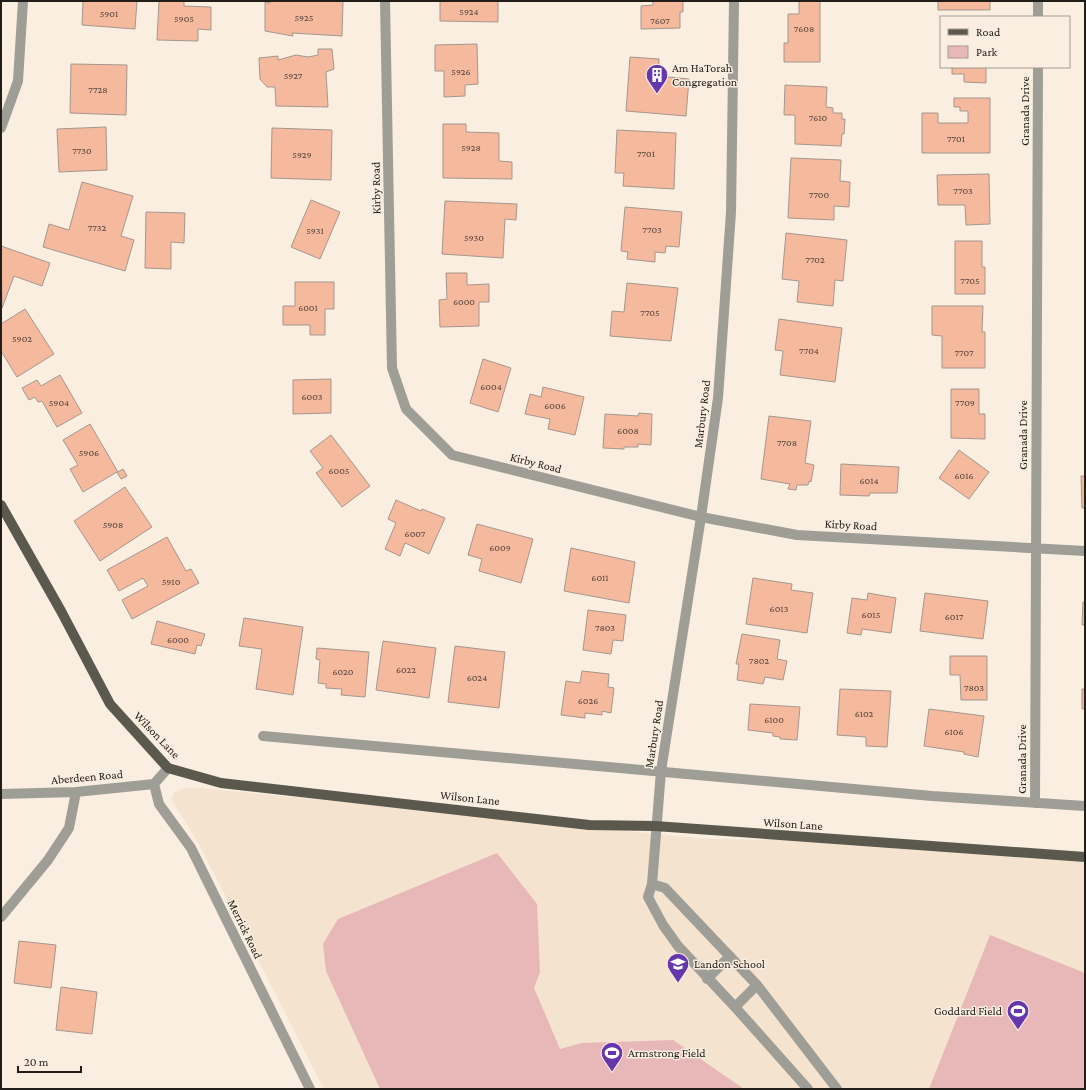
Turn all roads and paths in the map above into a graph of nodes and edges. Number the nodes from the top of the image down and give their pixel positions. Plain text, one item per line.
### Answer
1 (23, 1) edge
2 (385, 1) edge
3 (734, 1) edge
4 (1038, 1) edge
5 (1038, 16) edge
6 (1038, 68) edge
7 (1, 128) edge
8 (1, 505) edge
9 (701, 517) junction
10 (1035, 548) junction
11 (1085, 551) edge
12 (263, 736) dead end
13 (168, 768) junction
14 (661, 771) junction
15 (154, 784) junction
16 (76, 792) junction
17 (1, 794) edge
18 (1035, 803) junction
19 (1085, 806) edge
20 (655, 826) junction
21 (1085, 857) edge
22 (652, 884) junction
23 (1, 917) edge
24 (730, 956) junction
25 (707, 979) junction
26 (757, 985) junction
27 (735, 1007) junction
28 (310, 1089) edge
29 (808, 1089) edge
30 (837, 1089) edge

1 - 7 street
2 - 9 street, Kirby Road
3 - 9 street, Marbury Road
4 - 5 street
6 - 10 street, Granada Drive
8 - 13 main road, Wilson Lane
9 - 10 street, Kirby Road
9 - 14 street, Marbury Road
10 - 11 street, Kirby Road
10 - 18 street, Granada Drive
12 - 14 street
13 - 15 street
13 - 20 main road, Wilson Lane
14 - 18 street
14 - 20 street, Marbury Road
15 - 16 street, Aberdeen Road
15 - 28 street, Merrick Road
16 - 17 street, Aberdeen Road
16 - 23 street
18 - 19 street
20 - 21 main road, Wilson Lane
20 - 22 street, Marbury Road
22 - 24 street
22 - 25 street, Marbury Road
24 - 25 street
24 - 26 street
25 - 27 street, Marbury Road
26 - 27 street
26 - 30 street
27 - 29 street, Marbury Road

